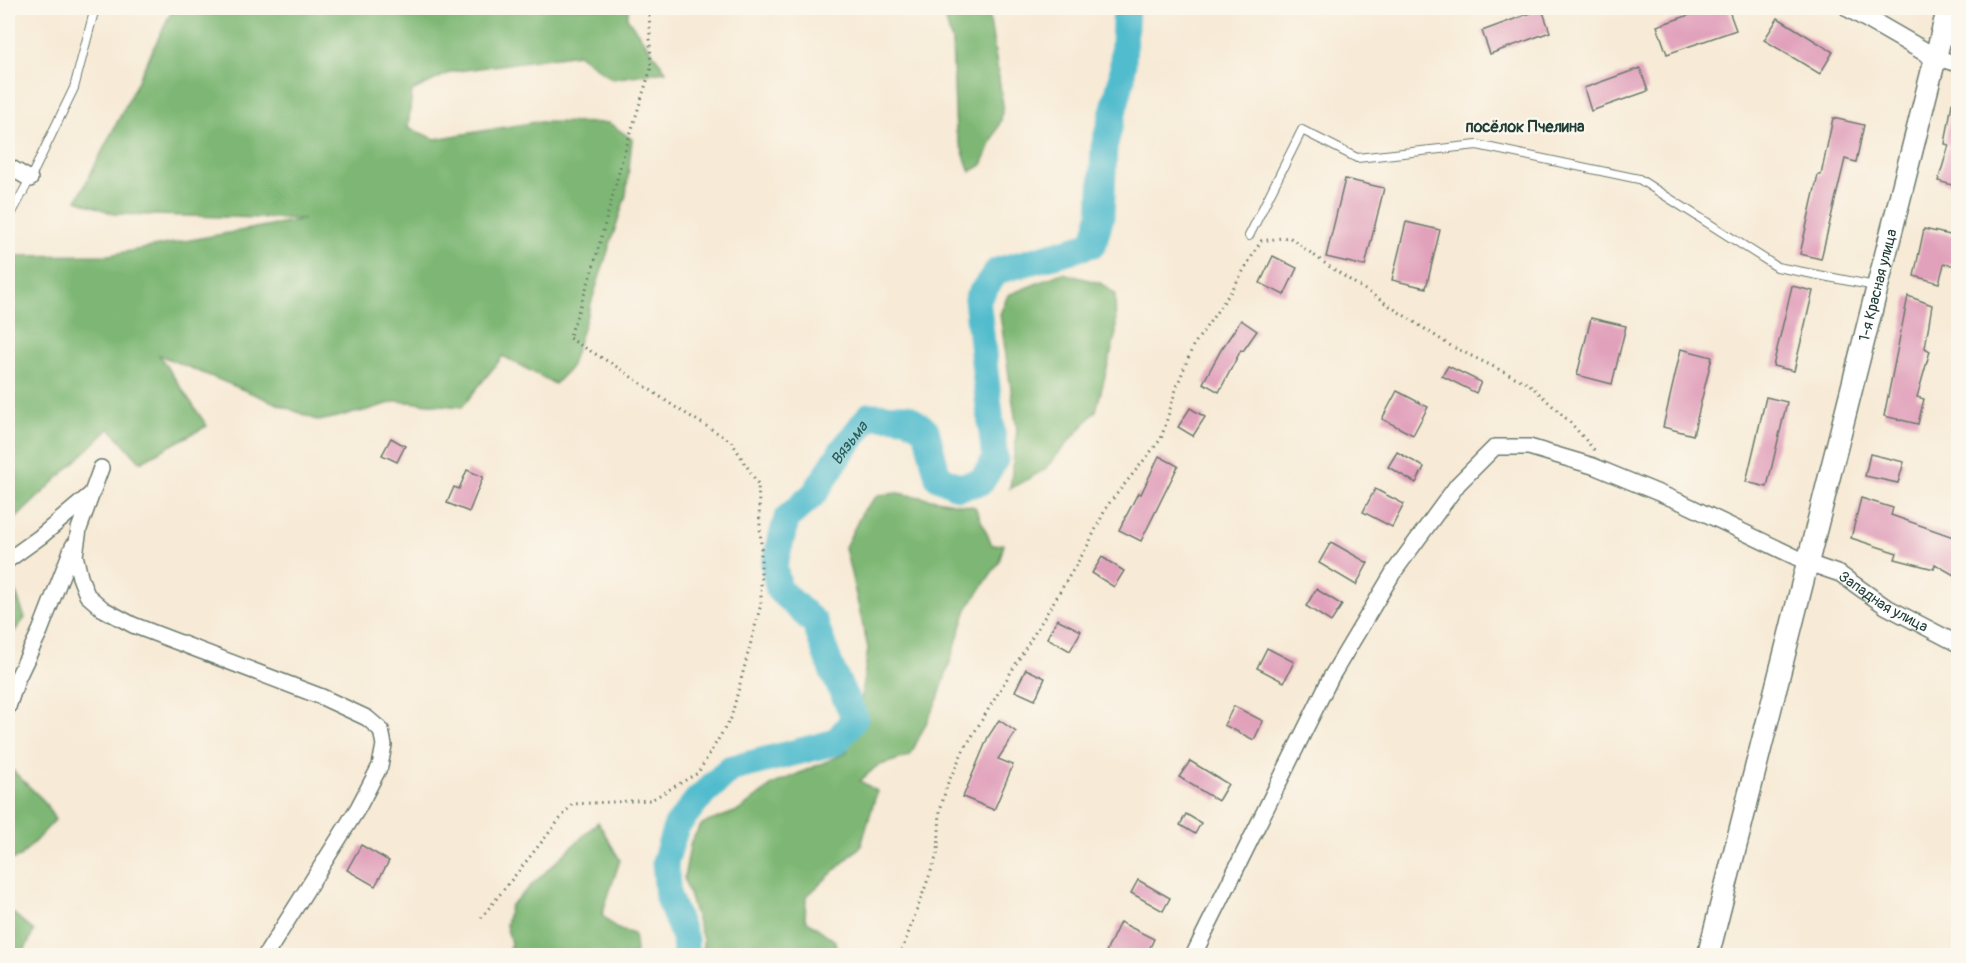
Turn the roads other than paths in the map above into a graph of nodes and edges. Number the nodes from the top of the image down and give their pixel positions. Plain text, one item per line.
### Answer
1 (94, 8) edge
2 (1849, 8) edge
3 (1948, 8) edge
4 (1934, 57) junction
5 (1959, 64) edge
6 (8, 166) edge
7 (30, 179) junction
8 (8, 220) edge
9 (1249, 236) dead end
10 (1877, 286) junction
11 (100, 468) dead end
12 (91, 494) junction
13 (79, 529) junction
14 (8, 560) edge
15 (1808, 563) junction
16 (1959, 644) edge
17 (8, 707) edge
18 (265, 956) edge
19 (1193, 956) edge
20 (1708, 956) edge

1 - 7 lane
2 - 4 street
3 - 4 main road, 1-я Красная улица
4 - 5 street
4 - 10 main road, 1-я Красная улица
6 - 7 street
7 - 8 lane
9 - 10 lane
10 - 15 main road, 1-я Красная улица
11 - 12 street
12 - 13 street
12 - 14 street
13 - 17 street
13 - 18 street
15 - 16 street, Западная улица
15 - 19 street, Западная улица
15 - 20 main road, 1-я Красная улица

